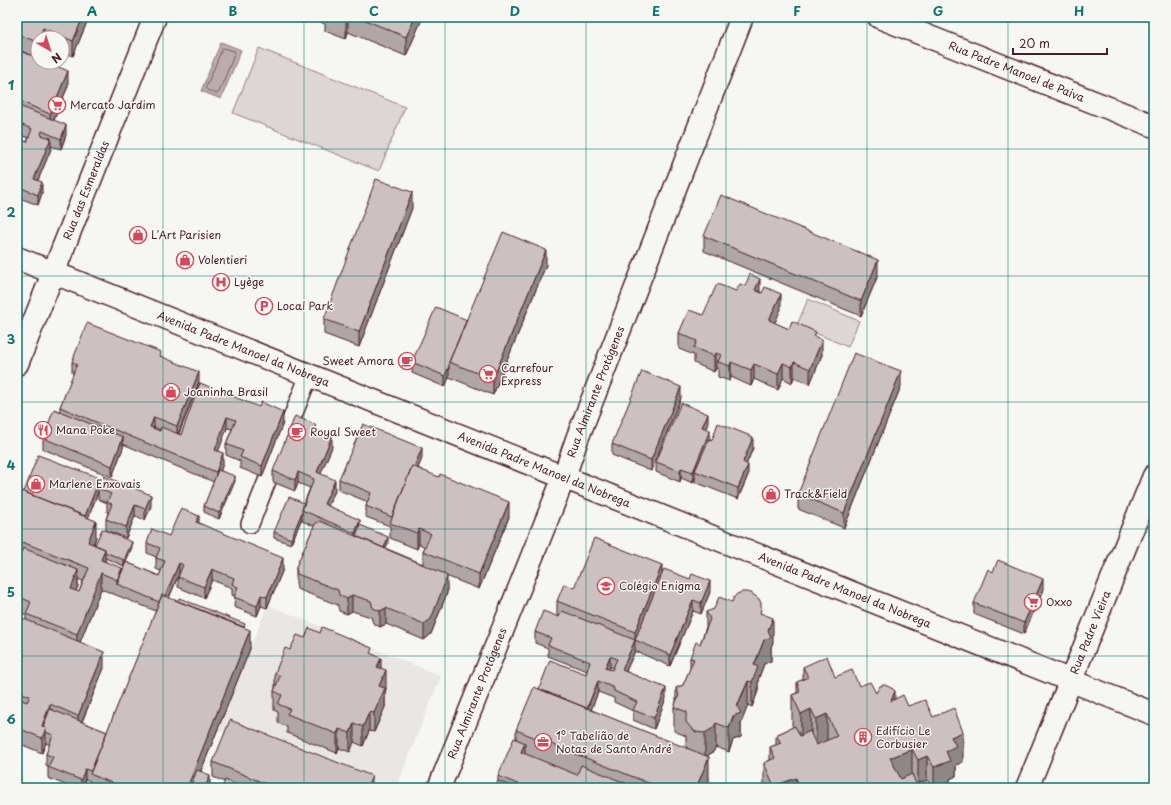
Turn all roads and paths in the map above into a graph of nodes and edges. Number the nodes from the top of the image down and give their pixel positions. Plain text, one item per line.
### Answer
1 (155, 17) edge
2 (742, 17) edge
3 (879, 17) edge
4 (1154, 126) edge
5 (17, 258) edge
6 (53, 273) junction
7 (17, 364) edge
8 (309, 375) junction
9 (1154, 476) edge
10 (564, 477) junction
11 (250, 524) dead end
12 (1071, 680) junction
13 (1154, 714) edge
14 (439, 788) edge
15 (1027, 788) edge

1 - 6 street, Rua das Esmeraldas
2 - 10 street, Rua Almirante Protógenes
3 - 4 street, Rua Padre Manoel de Paiva
5 - 6 street, Avenida Padre Manoel da Nobrega
6 - 7 street, Rua das Esmeraldas
6 - 8 street, Avenida Padre Manoel da Nobrega
8 - 10 street, Avenida Padre Manoel da Nobrega
8 - 11 lane
9 - 12 street, Rua Padre Vieira
10 - 12 street, Avenida Padre Manoel da Nobrega
10 - 14 street, Rua Almirante Protógenes
12 - 13 street, Avenida Padre Manoel da Nobrega
12 - 15 street, Rua Padre Vieira

